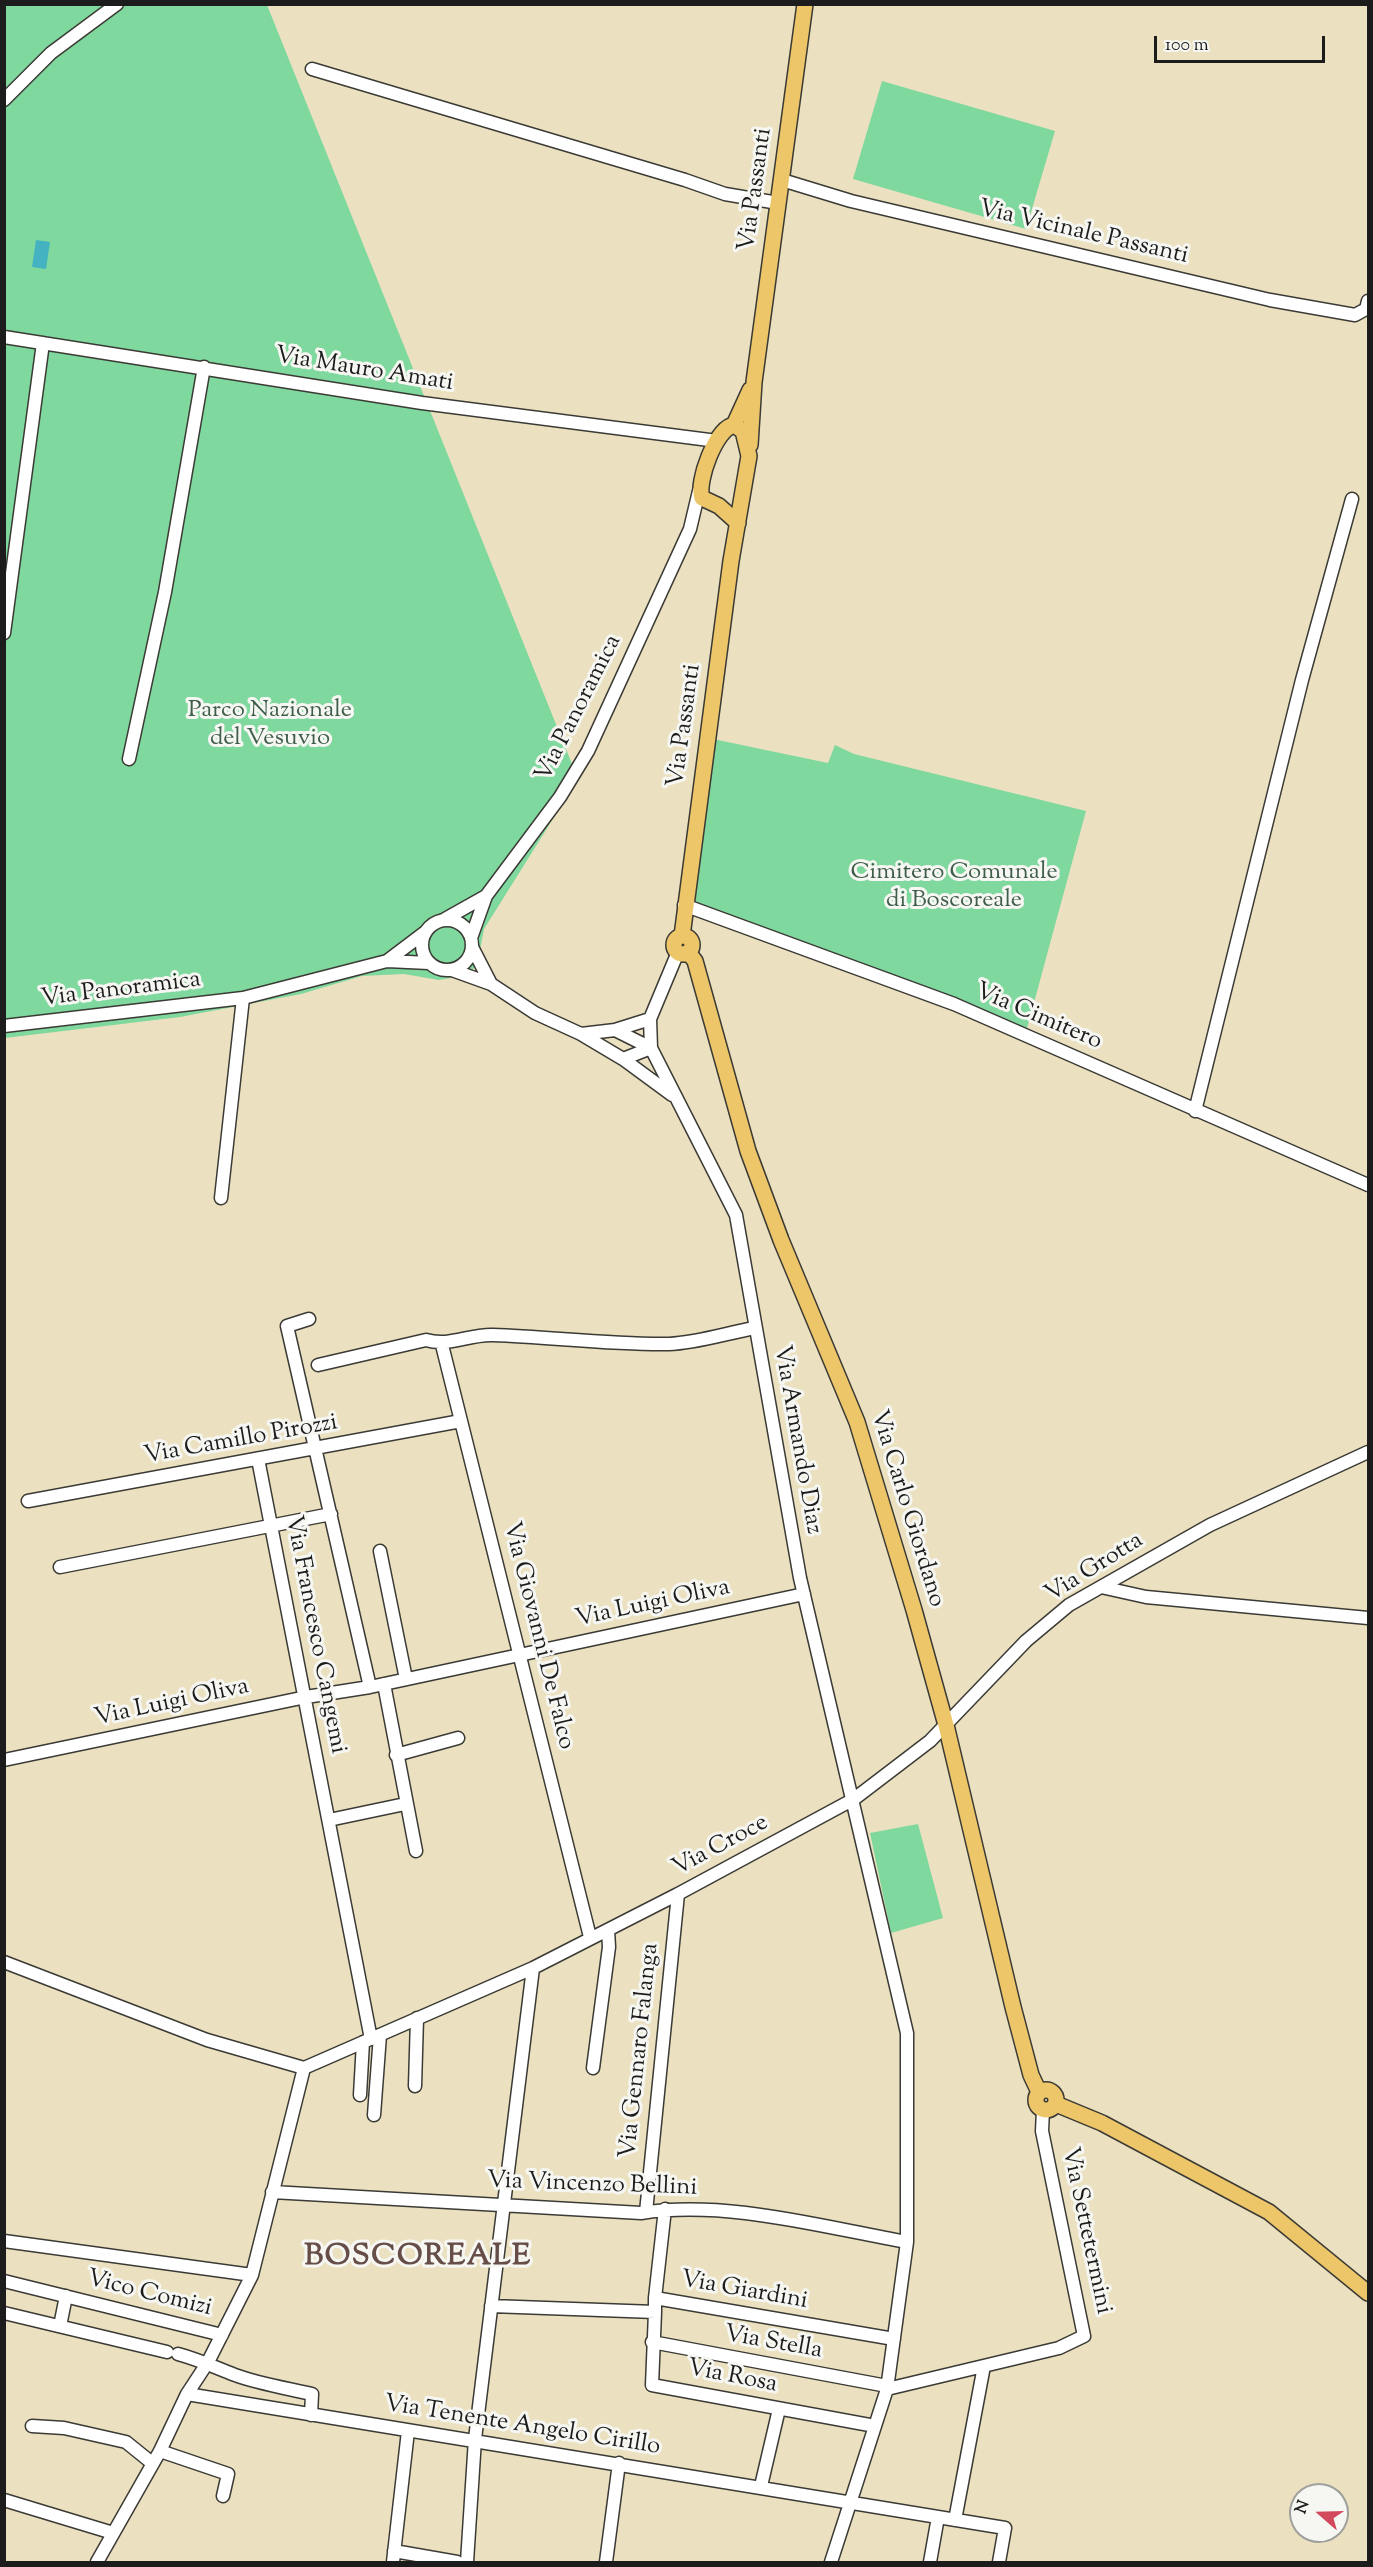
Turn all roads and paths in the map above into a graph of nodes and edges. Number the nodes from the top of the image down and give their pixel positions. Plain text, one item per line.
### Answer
1 (117, 4) edge
2 (805, 4) edge
3 (312, 69) dead end
4 (4, 100) edge
5 (782, 180) junction
6 (778, 203) junction
7 (1368, 301) edge
8 (4, 337) edge
9 (43, 343) junction
10 (204, 367) junction
11 (754, 382) junction
12 (734, 425) junction
13 (717, 441) junction
14 (749, 456) junction
15 (745, 477) junction
16 (699, 491) junction
17 (1352, 499) dead end
18 (715, 505) junction
19 (738, 523) junction
20 (690, 529) junction
21 (4, 633) edge
22 (129, 759) dead end
23 (486, 896) junction
24 (684, 905) junction
25 (445, 919) junction
26 (424, 932) junction
27 (472, 942) junction
28 (683, 952) junction
29 (387, 961) junction
30 (429, 963) junction
31 (452, 970) junction
32 (491, 984) junction
33 (243, 998) junction
34 (650, 1019) junction
35 (4, 1026) edge
36 (615, 1030) junction
37 (581, 1034) junction
38 (651, 1048) junction
39 (623, 1059) junction
40 (675, 1097) junction
41 (1195, 1111) junction
42 (1368, 1185) edge
43 (221, 1198) dead end
44 (309, 1319) dead end
45 (755, 1328) junction
46 (442, 1345) junction
47 (318, 1365) dead end
48 (461, 1421) junction
49 (317, 1448) junction
50 (1368, 1452) edge
51 (258, 1459) junction
52 (28, 1501) dead end
53 (331, 1514) junction
54 (271, 1525) junction
55 (380, 1551) dead end
56 (60, 1567) dead end
57 (1101, 1587) junction
58 (804, 1594) junction
59 (1368, 1618) edge
60 (520, 1654) junction
61 (406, 1679) junction
62 (384, 1684) junction
63 (370, 1687) junction
64 (306, 1697) junction
65 (946, 1725) junction
66 (458, 1738) dead end
67 (396, 1755) junction
68 (4, 1760) edge
69 (854, 1799) junction
70 (405, 1804) junction
71 (329, 1820) junction
72 (416, 1851) dead end
73 (678, 1894) junction
74 (608, 1930) junction
75 (590, 1937) junction
76 (4, 1962) edge
77 (533, 1968) junction
78 (417, 2018) junction
79 (371, 2039) junction
80 (304, 2068) junction
81 (593, 2068) dead end
82 (415, 2086) dead end
83 (360, 2095) dead end
84 (1049, 2107) junction
85 (374, 2115) dead end
86 (272, 2192) junction
87 (502, 2205) junction
88 (665, 2209) junction
89 (646, 2212) junction
90 (4, 2241) edge
91 (907, 2242) junction
92 (252, 2275) junction
93 (4, 2281) edge
94 (1368, 2293) edge
95 (66, 2296) junction
96 (655, 2298) junction
97 (491, 2306) junction
98 (656, 2312) junction
99 (4, 2313) edge
100 (60, 2326) junction
101 (222, 2335) junction
102 (894, 2339) junction
103 (652, 2342) junction
104 (208, 2362) junction
105 (984, 2366) junction
106 (887, 2387) junction
107 (187, 2394) junction
108 (779, 2409) junction
109 (311, 2415) junction
110 (32, 2426) dead end
111 (875, 2426) junction
112 (408, 2431) junction
113 (475, 2439) junction
114 (160, 2451) junction
115 (152, 2463) junction
116 (620, 2463) junction
117 (761, 2487) junction
118 (223, 2496) dead end
119 (4, 2500) edge
120 (851, 2502) junction
121 (938, 2517) junction
122 (955, 2520) junction
123 (113, 2533) junction
124 (393, 2557) edge
125 (97, 2562) edge
126 (458, 2562) edge
127 (466, 2562) edge
128 (606, 2562) edge
129 (831, 2562) edge
130 (930, 2562) edge
131 (999, 2562) edge

1 - 4 street
2 - 5 main road, Via Passanti
3 - 6 street
5 - 6 main road, Via Passanti
5 - 7 street, Via Vicinale Passanti
6 - 11 main road, Via Passanti
8 - 9 street, Via Mauro Amati
9 - 10 street, Via Mauro Amati
9 - 21 street
10 - 13 street, Via Mauro Amati
10 - 22 street
11 - 12 main road, Via Passanti
11 - 14 main road, Via Passanti
12 - 13 main road, Via Passanti
12 - 14 main road
13 - 16 main road, Via Passanti
14 - 15 main road, Via Passanti
15 - 18 main road, Via Passanti
15 - 19 main road, Via Passanti
16 - 18 main road
16 - 20 street, Via Panoramica
17 - 41 street
18 - 19 main road
18 - 20 street, Via Panoramica
19 - 24 main road, Via Passanti
20 - 23 street, Via Panoramica
23 - 25 street, Via Panoramica
23 - 27 street, Via Panoramica
24 - 28 main road, Via Passanti
24 - 41 street, Via Cimitero
25 - 26 street, Via Panoramica
25 - 27 street
26 - 29 street, Via Panoramica
26 - 30 street
27 - 31 street, Via Panoramica
27 - 32 street
28 - 34 street
28 - 65 main road, Via Carlo Giordano
29 - 30 street, Via Panoramica
29 - 33 street, Via Panoramica
30 - 31 street, Via Panoramica
31 - 32 street, Via Panoramica
32 - 37 street, Via Armando Diaz
33 - 35 street, Via Panoramica
33 - 43 street
34 - 36 street
34 - 38 street
36 - 37 street
36 - 38 street
37 - 39 street, Via Armando Diaz
38 - 39 street
38 - 40 street, Via Armando Diaz
39 - 40 street, Via Armando Diaz
40 - 45 street, Via Armando Diaz
41 - 42 street, Via Cimitero
44 - 49 street
45 - 46 street
45 - 58 street, Via Armando Diaz
46 - 47 street
46 - 48 street, Via Giovanni De Falco
48 - 49 street, Via Camillo Pirozzi
48 - 60 street, Via Giovanni De Falco
49 - 51 street, Via Camillo Pirozzi
49 - 53 street
50 - 57 street, Via Grotta
51 - 52 street, Via Camillo Pirozzi
51 - 54 street, Via Francesco Cangemi
53 - 54 street
53 - 63 street
54 - 56 street
54 - 64 street, Via Francesco Cangemi
55 - 61 street
57 - 59 street
57 - 65 street, Via Grotta
58 - 60 street, Via Luigi Oliva
58 - 69 street, Via Armando Diaz
60 - 61 street, Via Luigi Oliva
60 - 75 street, Via Giovanni De Falco
61 - 62 street, Via Luigi Oliva
62 - 63 street, Via Luigi Oliva
62 - 67 street
63 - 64 street, Via Luigi Oliva
64 - 68 street, Via Luigi Oliva
64 - 71 street, Via Francesco Cangemi
65 - 69 street, Via Grotta
65 - 84 main road, Via Carlo Giordano
66 - 67 street
67 - 70 street
69 - 73 street, Via Croce
69 - 91 street, Via Armando Diaz
70 - 71 street
70 - 72 street
71 - 79 street, Via Francesco Cangemi
73 - 74 street, Via Croce
73 - 89 street, Via Gennaro Falanga
74 - 75 street, Via Croce
74 - 81 street
75 - 77 street, Via Croce
76 - 80 street
77 - 78 street, Via Croce
77 - 87 street
78 - 79 street, Via Croce
78 - 82 street
79 - 80 street, Via Croce
79 - 83 street
79 - 85 street
80 - 86 street
84 - 94 main road, Via Settetermini
84 - 105 street, Via Settetermini
86 - 87 street, Via Vincenzo Bellini
86 - 92 street
87 - 89 street, Via Vincenzo Bellini
87 - 97 street
88 - 89 street, Via Vincenzo Bellini
88 - 91 street, Via Vincenzo Bellini
88 - 96 street
90 - 92 street
91 - 102 street, Via Armando Diaz
92 - 101 street
93 - 95 street, Vico Comizi
95 - 100 street, Vico Comizi
95 - 101 street, Vico Comizi
96 - 98 street, Via Giardini
96 - 102 street, Via Giardini
97 - 98 street, Via Giardini
97 - 113 street
98 - 103 street, Via Rosa
99 - 100 street
100 - 104 street
101 - 104 street
102 - 106 street, Via Armando Diaz
103 - 106 street, Via Stella
103 - 108 street, Via Rosa
104 - 107 street
104 - 109 street
105 - 106 street, Via Settetermini
105 - 122 street
106 - 111 street, Via Armando Diaz
107 - 109 street, Via Tenente Angelo Cirillo
107 - 114 street
108 - 111 street, Via Rosa
108 - 117 street
109 - 112 street, Via Tenente Angelo Cirillo
110 - 115 street
111 - 120 street, Via Armando Diaz
112 - 113 street, Via Tenente Angelo Cirillo
112 - 124 street
113 - 116 street, Via Tenente Angelo Cirillo
113 - 127 street
114 - 115 street
114 - 118 street
115 - 123 street
116 - 117 street, Via Tenente Angelo Cirillo
116 - 128 street
117 - 120 street, Via Tenente Angelo Cirillo
119 - 123 street
120 - 121 street, Via Tenente Angelo Cirillo
120 - 129 street, Via Armando Diaz
121 - 122 street, Via Tenente Angelo Cirillo
121 - 130 street
122 - 131 street, Via Tenente Angelo Cirillo
123 - 125 street
124 - 126 street

